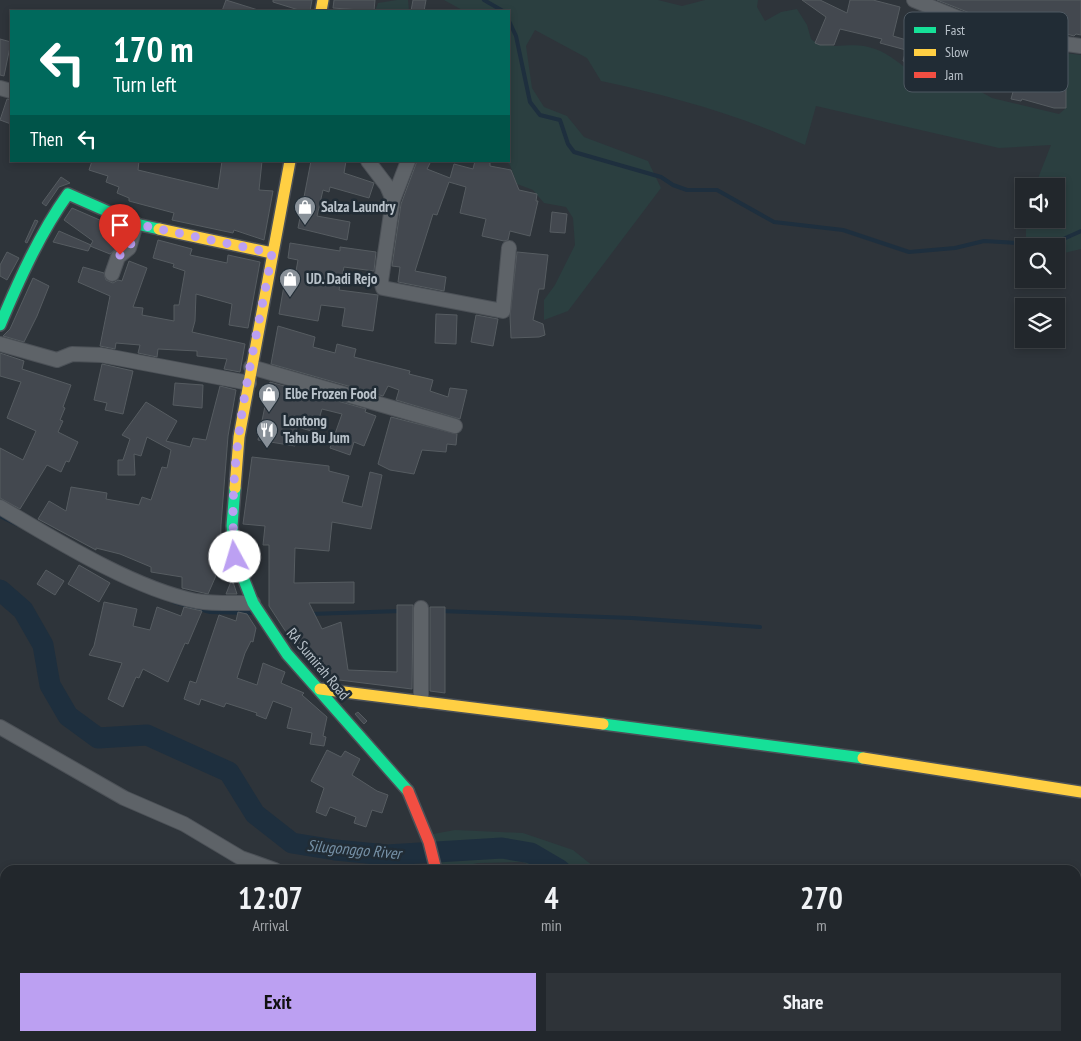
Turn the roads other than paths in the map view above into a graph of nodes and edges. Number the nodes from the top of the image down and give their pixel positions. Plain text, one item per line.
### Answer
1 (914, 0) edge
2 (944, 12) edge
3 (1068, 44) edge
4 (1081, 46) edge
5 (290, 162) edge
6 (369, 162) edge
7 (408, 162) edge
8 (393, 200) junction
9 (136, 224) junction
10 (509, 248) dead end
11 (272, 253) junction
12 (112, 274) dead end
13 (0, 325) edge
14 (0, 344) edge
15 (251, 367) junction
16 (249, 383) junction
17 (456, 426) dead end
18 (0, 507) edge
19 (255, 606) junction
20 (421, 608) dead end
21 (320, 689) junction
22 (421, 701) junction
23 (0, 726) edge
24 (1081, 792) edge
25 (261, 865) edge
26 (435, 865) edge

1 - 2 street
3 - 4 street
5 - 11 street, RA Sumirah Road
6 - 8 street
7 - 8 street
8 - 10 street
9 - 11 street
9 - 12 street
9 - 13 street
11 - 15 street, RA Sumirah Road
14 - 16 street
15 - 16 street, RA Sumirah Road
15 - 17 street
16 - 19 street, RA Sumirah Road
18 - 19 street
19 - 21 street, RA Sumirah Road
20 - 22 street
21 - 22 street
21 - 26 street, RA Sumirah Road
22 - 24 street
23 - 25 street

